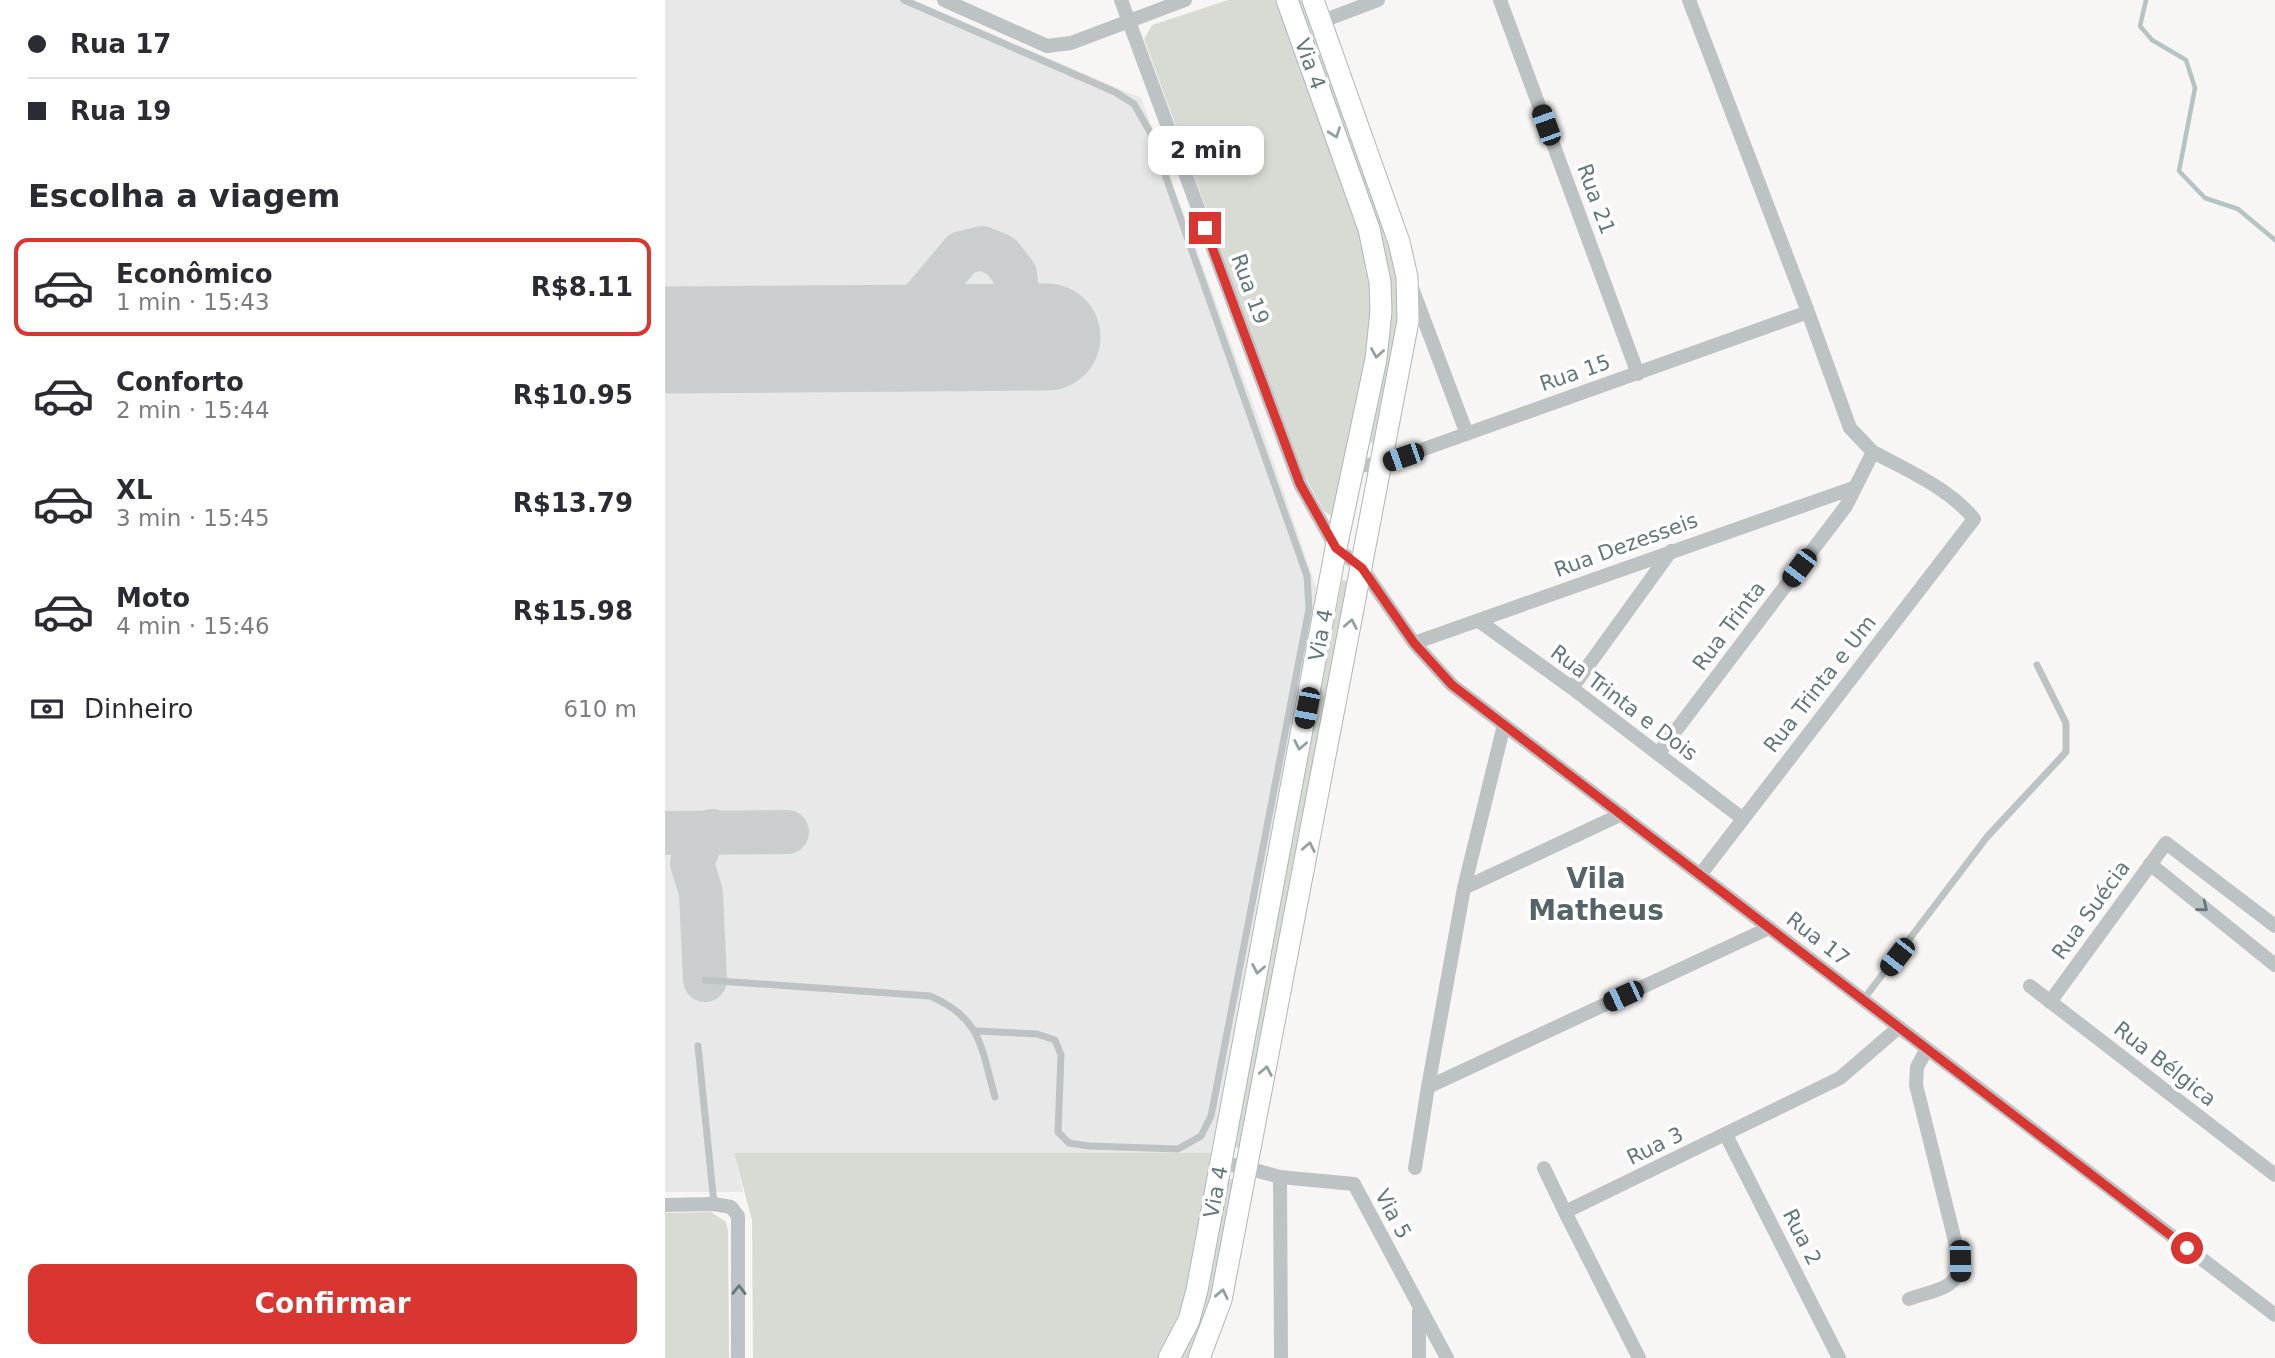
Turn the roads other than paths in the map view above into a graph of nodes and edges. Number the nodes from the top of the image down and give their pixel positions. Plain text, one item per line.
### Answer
1 (904, 0) edge
2 (944, 0) edge
3 (1121, 0) edge
4 (1185, 0) edge
5 (1287, 0) edge
6 (1313, 0) edge
7 (1378, 0) edge
8 (1500, 0) edge
9 (1689, 0) edge
10 (1129, 22) junction
11 (1320, 22) junction
12 (1408, 277) junction
13 (1808, 312) junction
14 (1638, 374) junction
15 (1467, 434) junction
16 (1873, 452) junction
17 (1382, 464) junction
18 (1355, 466) junction
19 (1853, 488) junction
20 (1336, 548) junction
21 (1671, 551) junction
22 (1362, 568) junction
23 (1479, 621) junction
24 (1414, 643) junction
25 (2037, 665) dead end
26 (1572, 688) junction
27 (1504, 725) junction
28 (1658, 754) junction
29 (1622, 814) junction
30 (1743, 819) junction
31 (2150, 864) junction
32 (1700, 875) junction
33 (1464, 888) junction
34 (2275, 926) edge
35 (1769, 928) junction
36 (2275, 965) edge
37 (705, 980) dead end
38 (2030, 986) dead end
39 (1863, 1000) junction
40 (2050, 1002) junction
41 (1898, 1028) junction
42 (977, 1031) junction
43 (698, 1046) dead end
44 (1927, 1049) junction
45 (1429, 1087) junction
46 (995, 1097) dead end
47 (1726, 1135) junction
48 (1221, 1166) junction
49 (1248, 1168) junction
50 (1415, 1168) dead end
51 (1544, 1168) dead end
52 (2275, 1175) edge
53 (1280, 1177) junction
54 (714, 1204) junction
55 (665, 1205) edge
56 (1565, 1212) junction
57 (1909, 1299) dead end
58 (1419, 1307) junction
59 (2275, 1315) edge
60 (738, 1358) edge
61 (1170, 1358) edge
62 (1199, 1358) edge
63 (1282, 1358) edge
64 (1419, 1358) edge
65 (1447, 1358) edge
66 (1639, 1358) edge
67 (1839, 1358) edge

1 - 42 lane
2 - 10 street
3 - 10 street, Rua 19
4 - 10 street
5 -> 18 street, Via 4
6 - 11 street, Via 4
7 - 11 street
8 - 14 street, Rua 21
9 - 13 street
10 - 20 street, Rua 19
11 - 12 street, Via 4
12 - 15 street
12 - 17 street, Via 4
13 - 14 street, Rua 15
13 - 16 street
14 - 15 street, Rua 15
15 - 17 street, Rua 15
16 - 19 street
16 - 30 street, Rua Trinta e Um
17 - 18 street, Rua 15
17 - 22 street, Via 4
18 - 20 street, Via 4
19 - 21 street, Rua Dezesseis
19 - 28 street, Rua Trinta
20 - 22 street, Rua 17
20 -> 48 street, Via 4
21 - 23 street, Rua Dezesseis
21 - 26 street
22 - 24 street, Rua 17
49 -> 22 street, Via 4
23 - 24 street, Rua Dezesseis
23 - 26 street, Rua Trinta e Dois
24 - 27 street, Rua 17
25 - 39 lane
26 - 28 street, Rua Trinta e Dois
27 - 29 street, Rua 17
27 - 33 street
28 - 30 street, Rua Trinta e Dois
29 - 32 street, Rua 17
29 - 33 street
30 - 32 street, Rua Trinta e Um
31 - 34 street, Rua Suécia
31 -> 36 street
31 - 40 street, Rua Suécia
32 - 35 street, Rua 17
33 - 45 street
35 - 39 street, Rua 17
35 - 45 street
37 - 42 lane
38 - 40 street, Rua Bélgica
39 - 41 street, Rua 17
40 - 52 street, Rua Bélgica
41 - 44 street, Rua 17
41 - 47 street, Rua 3
42 - 46 lane
43 - 54 lane
44 - 57 street
44 - 59 street, Rua 17
45 - 50 street
47 - 56 street, Rua 3
47 - 67 street, Rua 2
48 - 49 street, Via 5
48 - 61 street, Via 4
49 - 53 street, Via 5
62 -> 49 street, Via 4
51 - 56 street
53 - 58 street, Via 5
53 - 63 street
54 - 55 street
60 -> 54 street
56 - 66 street
58 - 64 street
58 - 65 street, Via 5

